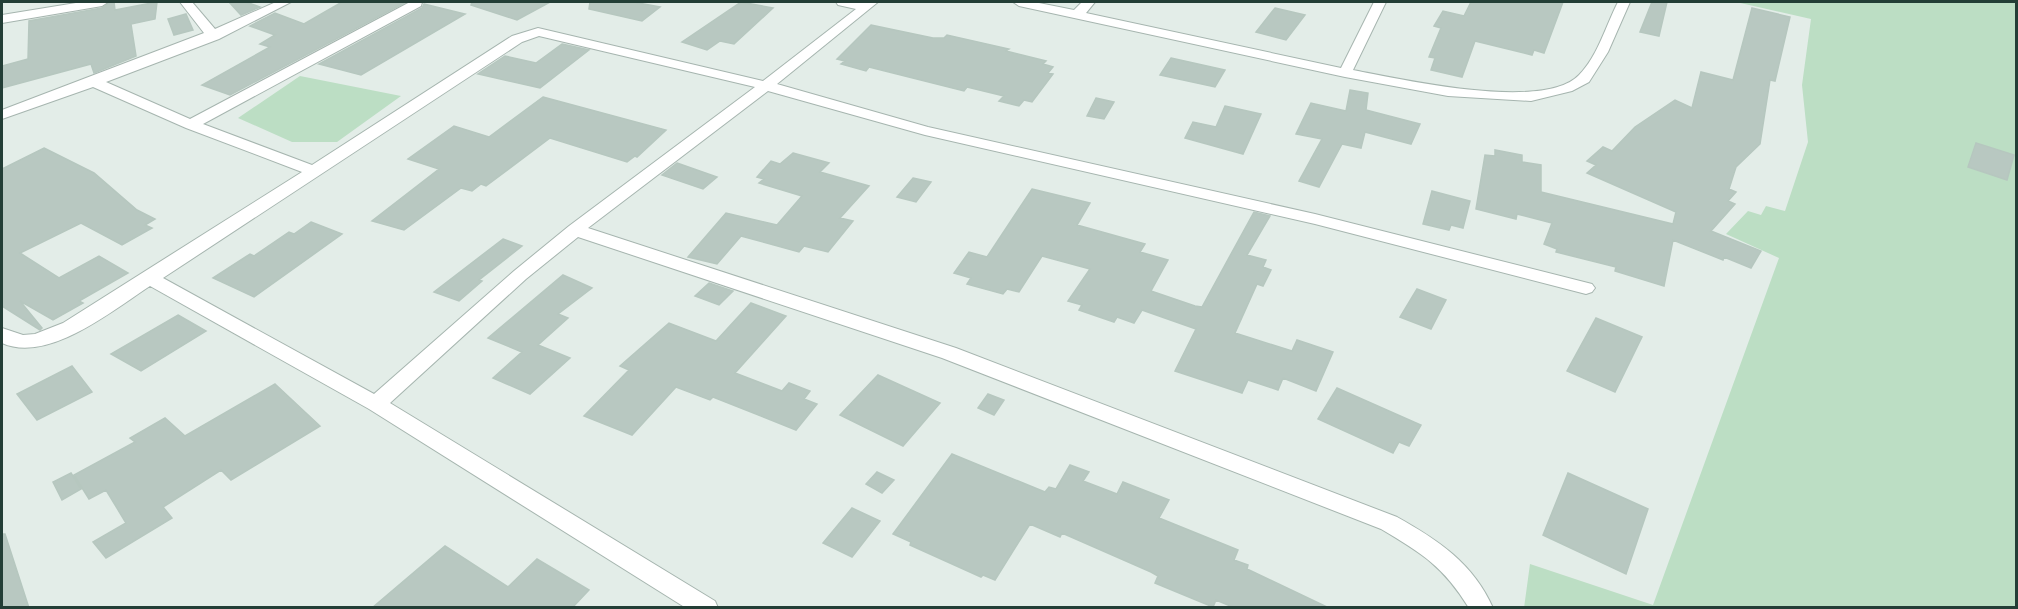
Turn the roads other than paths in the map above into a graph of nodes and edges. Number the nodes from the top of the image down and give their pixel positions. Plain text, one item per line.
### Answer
1 (102, 2) edge
2 (186, 2) edge
3 (285, 2) edge
4 (842, 2) edge
5 (1019, 2) edge
6 (1089, 2) edge
7 (1380, 2) edge
8 (1624, 2) edge
9 (417, 3) edge
10 (869, 4) edge
11 (1077, 15) junction
12 (2, 19) edge
13 (214, 36) junction
14 (1345, 73) junction
15 (94, 82) junction
16 (763, 85) junction
17 (2, 115) edge
18 (191, 125) junction
19 (313, 171) junction
20 (575, 230) junction
21 (150, 278) junction
22 (1586, 288) dead end
23 (2, 334) edge
24 (376, 404) junction
25 (707, 608) edge
26 (1482, 608) edge

1 - 12 street
2 - 13 street
3 - 13 street
4 - 10 street
5 - 11 street
6 - 11 street
7 - 14 street
8 - 14 street
9 - 18 street
10 - 16 street
11 - 14 street
13 - 15 street
15 - 17 street
15 - 18 street
16 - 19 street
16 - 20 street
16 - 22 street
18 - 19 street
19 - 21 street
20 - 24 street
20 - 26 street
21 - 23 street
21 - 24 street
24 - 25 street

